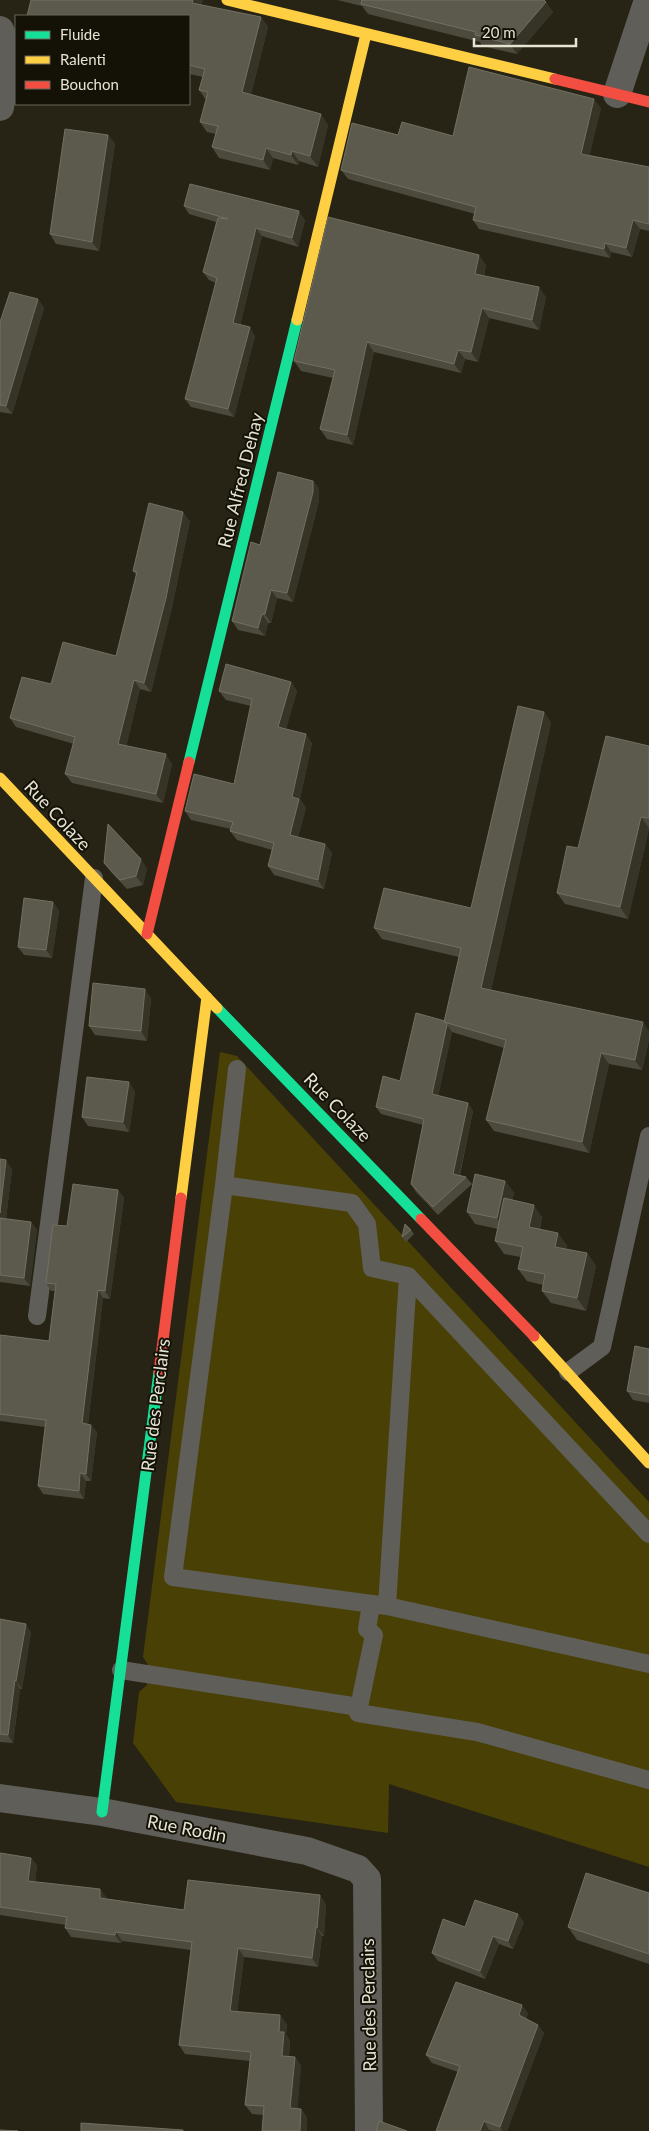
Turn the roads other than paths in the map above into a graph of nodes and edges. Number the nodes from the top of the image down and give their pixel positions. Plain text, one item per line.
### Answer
1 (227, 0) edge
2 (648, 0) edge
3 (0, 30) edge
4 (366, 34) junction
5 (617, 94) junction
6 (649, 102) edge
7 (0, 108) edge
8 (0, 778) edge
9 (94, 878) junction
10 (147, 934) junction
11 (208, 997) junction
12 (237, 1069) dead end
13 (649, 1136) edge
14 (224, 1185) junction
15 (408, 1276) junction
16 (37, 1316) dead end
17 (568, 1372) junction
18 (649, 1463) edge
19 (649, 1534) edge
20 (379, 1605) junction
21 (649, 1664) edge
22 (121, 1670) junction
23 (359, 1707) junction
24 (649, 1780) edge
25 (0, 1798) edge
26 (102, 1812) junction
27 (367, 1879) joint
28 (369, 2131) edge

1 - 4 street
2 - 5 street
3 - 7 street
4 - 5 street
4 - 10 street, Rue Alfred Dehay
5 - 6 street
8 - 9 street, Rue Colaze
9 - 10 street, Rue Colaze
9 - 16 lane
10 - 11 street, Rue Colaze
11 - 17 street, Rue Colaze
11 - 22 street, Rue des Perclairs
12 - 14 lane
13 - 17 lane
14 - 15 lane
14 - 20 lane
15 - 19 lane
15 - 20 lane
17 - 18 street, Rue Colaze
20 - 21 lane
20 - 23 lane
22 - 23 lane
22 - 26 street, Rue des Perclairs
23 - 24 lane
25 - 26 street, Rue Rodin
26 - 27 street, Rue Rodin
27 - 28 street, Rue des Perclairs

